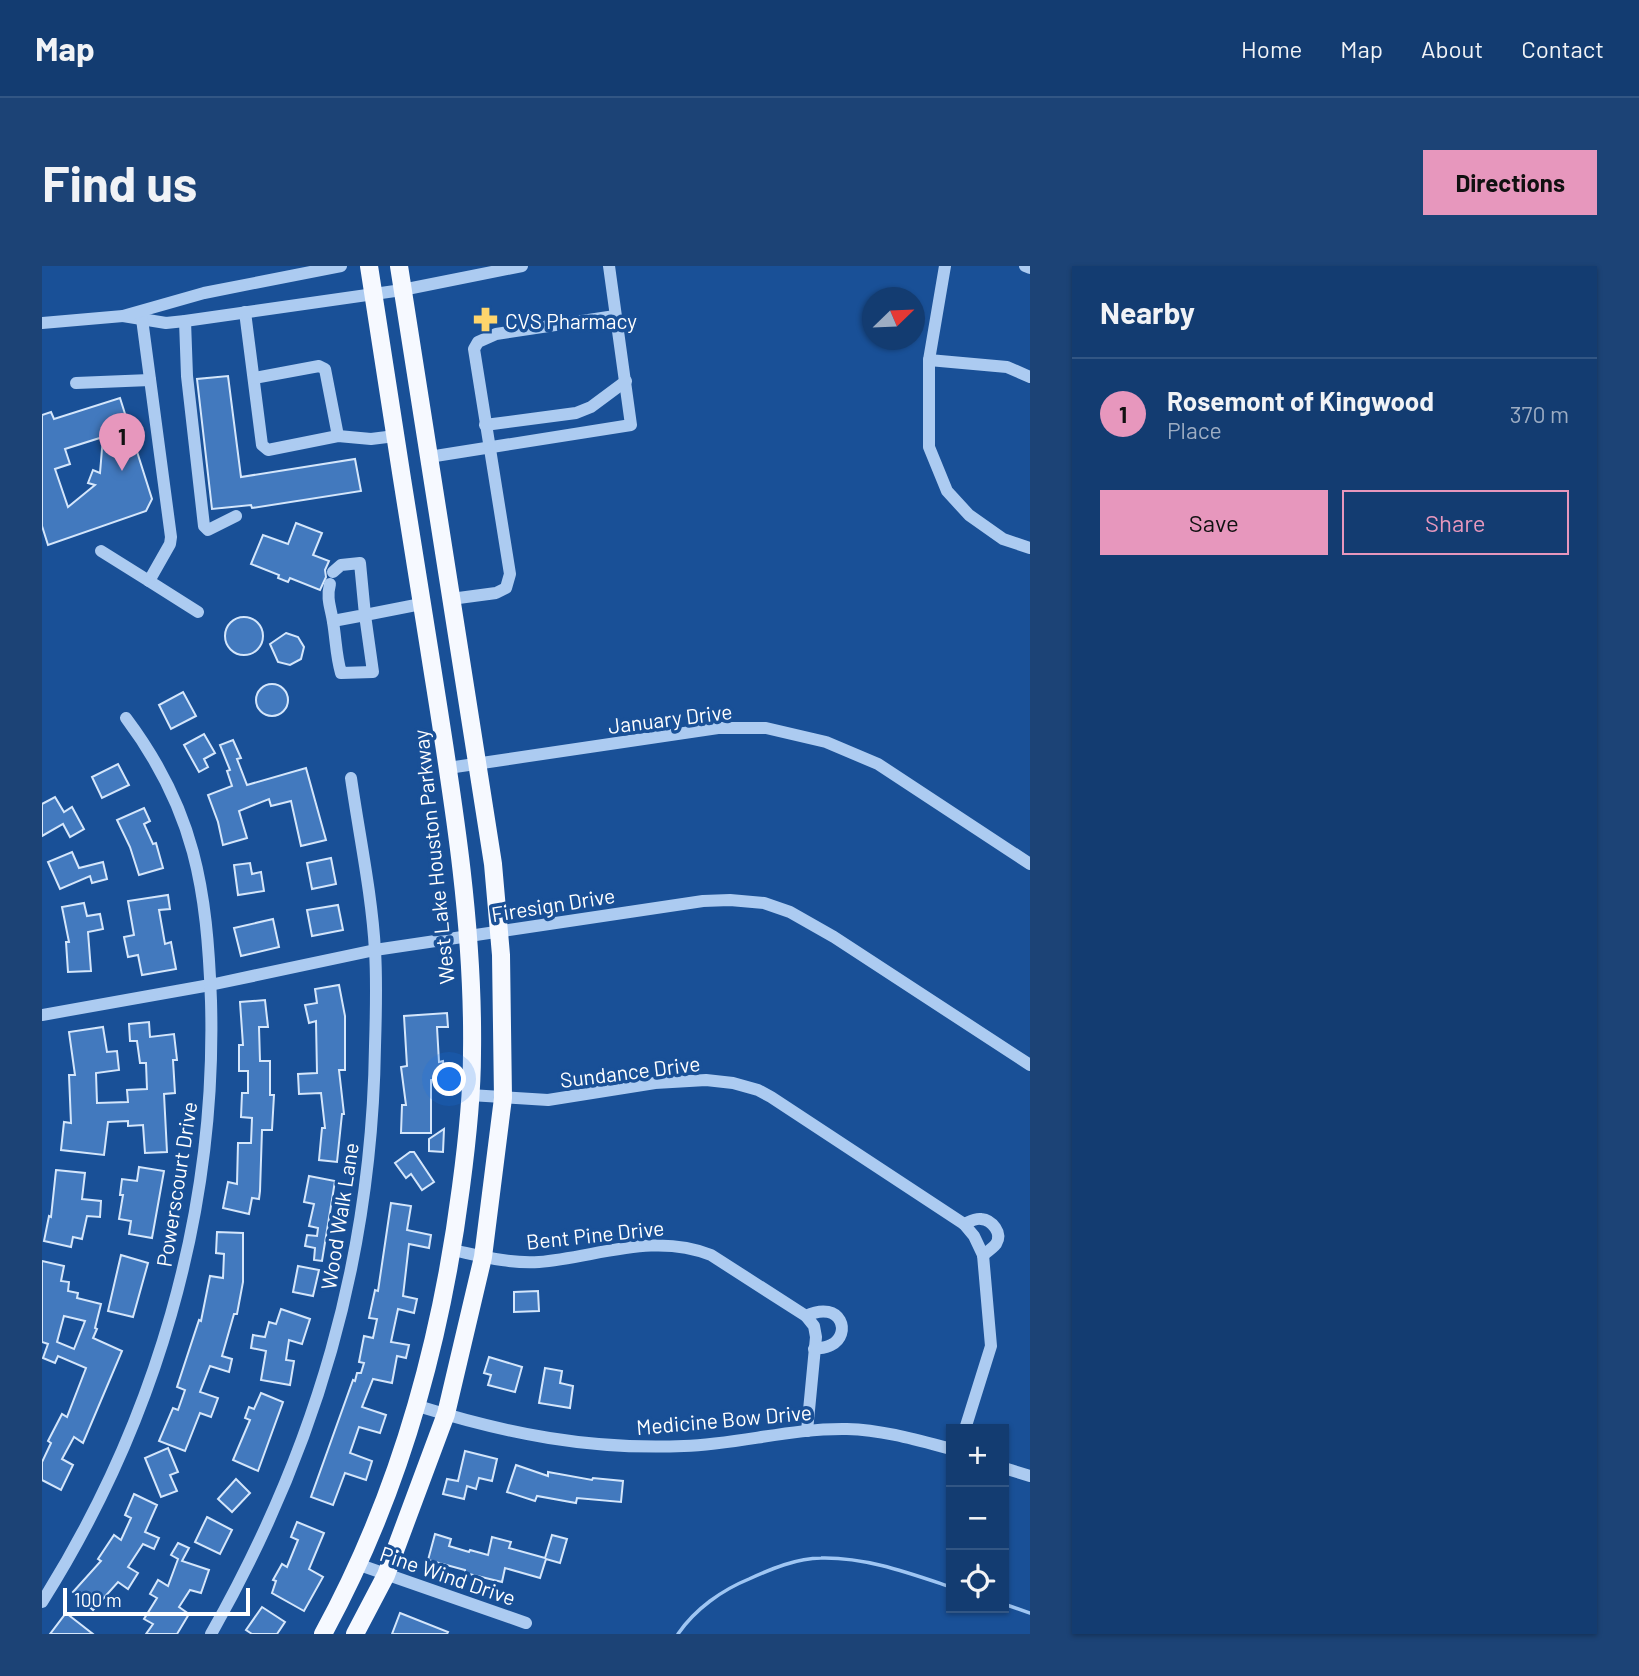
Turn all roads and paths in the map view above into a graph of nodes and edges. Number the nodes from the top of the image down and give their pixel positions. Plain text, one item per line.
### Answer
1 (341, 266) edge
2 (369, 266) edge
3 (399, 266) edge
4 (522, 266) edge
5 (609, 266) edge
6 (945, 266) edge
7 (1025, 266) edge
8 (1030, 268) edge
9 (288, 271) edge
10 (402, 290) junction
11 (373, 293) junction
12 (245, 312) junction
13 (123, 316) junction
14 (615, 316) junction
15 (142, 319) junction
16 (185, 321) junction
17 (42, 323) edge
18 (929, 360) junction
19 (254, 377) junction
20 (1030, 377) edge
21 (150, 380) junction
22 (626, 381) junction
23 (76, 383) dead end
24 (485, 425) junction
25 (338, 436) junction
26 (395, 436) junction
27 (488, 446) junction
28 (429, 457) junction
29 (236, 516) dead end
30 (1030, 548) edge
31 (101, 551) dead end
32 (149, 581) junction
33 (451, 599) junction
34 (421, 604) junction
35 (198, 612) dead end
36 (365, 615) junction
37 (333, 621) junction
38 (126, 718) dead end
39 (478, 764) junction
40 (448, 768) junction
41 (351, 778) dead end
42 (1030, 864) edge
43 (500, 932) junction
44 (469, 936) junction
45 (375, 950) junction
46 (210, 985) junction
47 (42, 1015) edge
48 (1030, 1065) edge
49 (470, 1095) junction
50 (503, 1098) junction
51 (964, 1224) junction
52 (453, 1250) junction
53 (982, 1255) junction
54 (483, 1257) junction
55 (806, 1316) junction
56 (814, 1349) junction
57 (418, 1406) junction
58 (446, 1414) junction
59 (967, 1424) edge
60 (807, 1431) junction
61 (946, 1448) edge
62 (1009, 1470) edge
63 (1030, 1476) edge
64 (357, 1564) junction
65 (386, 1575) junction
66 (42, 1602) edge
67 (526, 1623) dead end
68 (211, 1634) edge
69 (323, 1634) edge
70 (355, 1634) edge

1 - 9 street
2 - 11 main road, West Lake Houston Parkway
3 - 10 main road
4 - 10 street
5 - 14 street
6 - 18 street
7 - 8 street
9 - 13 street
10 - 11 street
10 - 28 main road
11 - 12 street
11 - 26 main road, West Lake Houston Parkway
12 - 16 street
12 - 19 street
13 - 15 street
13 - 17 street
14 - 22 street
14 - 24 street
15 - 16 street
15 - 21 street
16 - 29 street
18 - 20 street
18 - 30 street
19 - 25 street
19 - 25 street
21 - 23 street
21 - 32 street
22 - 24 street
22 - 27 street
24 - 27 street
25 - 26 street
26 - 34 main road, West Lake Houston Parkway
27 - 28 street
27 - 33 street
28 - 33 main road
31 - 32 street
32 - 35 street
33 - 34 main road
33 - 39 main road
34 - 36 street
34 - 40 main road, West Lake Houston Parkway
36 - 37 street
36 - 37 street
36 - 37 street
38 - 46 street, Powerscourt Drive
39 - 40 street, January Drive
39 - 42 street, January Drive
39 - 43 main road
40 - 44 main road, West Lake Houston Parkway
41 - 45 street, Wood Walk Lane
43 - 44 street, Firesign Drive
43 - 48 street, Firesign Drive
43 - 50 main road
44 - 45 street, Firesign Drive
44 - 49 main road, West Lake Houston Parkway
45 - 46 street, Firesign Drive
45 - 68 street, Wood Walk Lane
46 - 47 street, Firesign Drive
46 - 66 street, Powerscourt Drive
49 - 50 street, Sundance Drive
49 - 52 main road, West Lake Houston Parkway
50 - 51 street, Sundance Drive
50 - 54 main road
51 - 53 street, Sundance Drive
51 - 53 street, Sundance Drive
52 - 54 street, Bent Pine Drive
52 - 57 main road, West Lake Houston Parkway
53 - 59 street, Sundance Drive
54 - 55 street, Bent Pine Drive
54 - 58 main road
55 - 56 street
55 - 56 street, Bent Pine Drive
56 - 60 street
57 - 58 street, Medicine Bow Drive
57 - 64 main road, West Lake Houston Parkway
58 - 60 street, Medicine Bow Drive
58 - 65 main road
60 - 61 street, Medicine Bow Drive
62 - 63 street
64 - 65 street, Pine Wind Drive
64 - 69 main road, West Lake Houston Parkway
65 - 67 street, Pine Wind Drive
65 - 70 main road

